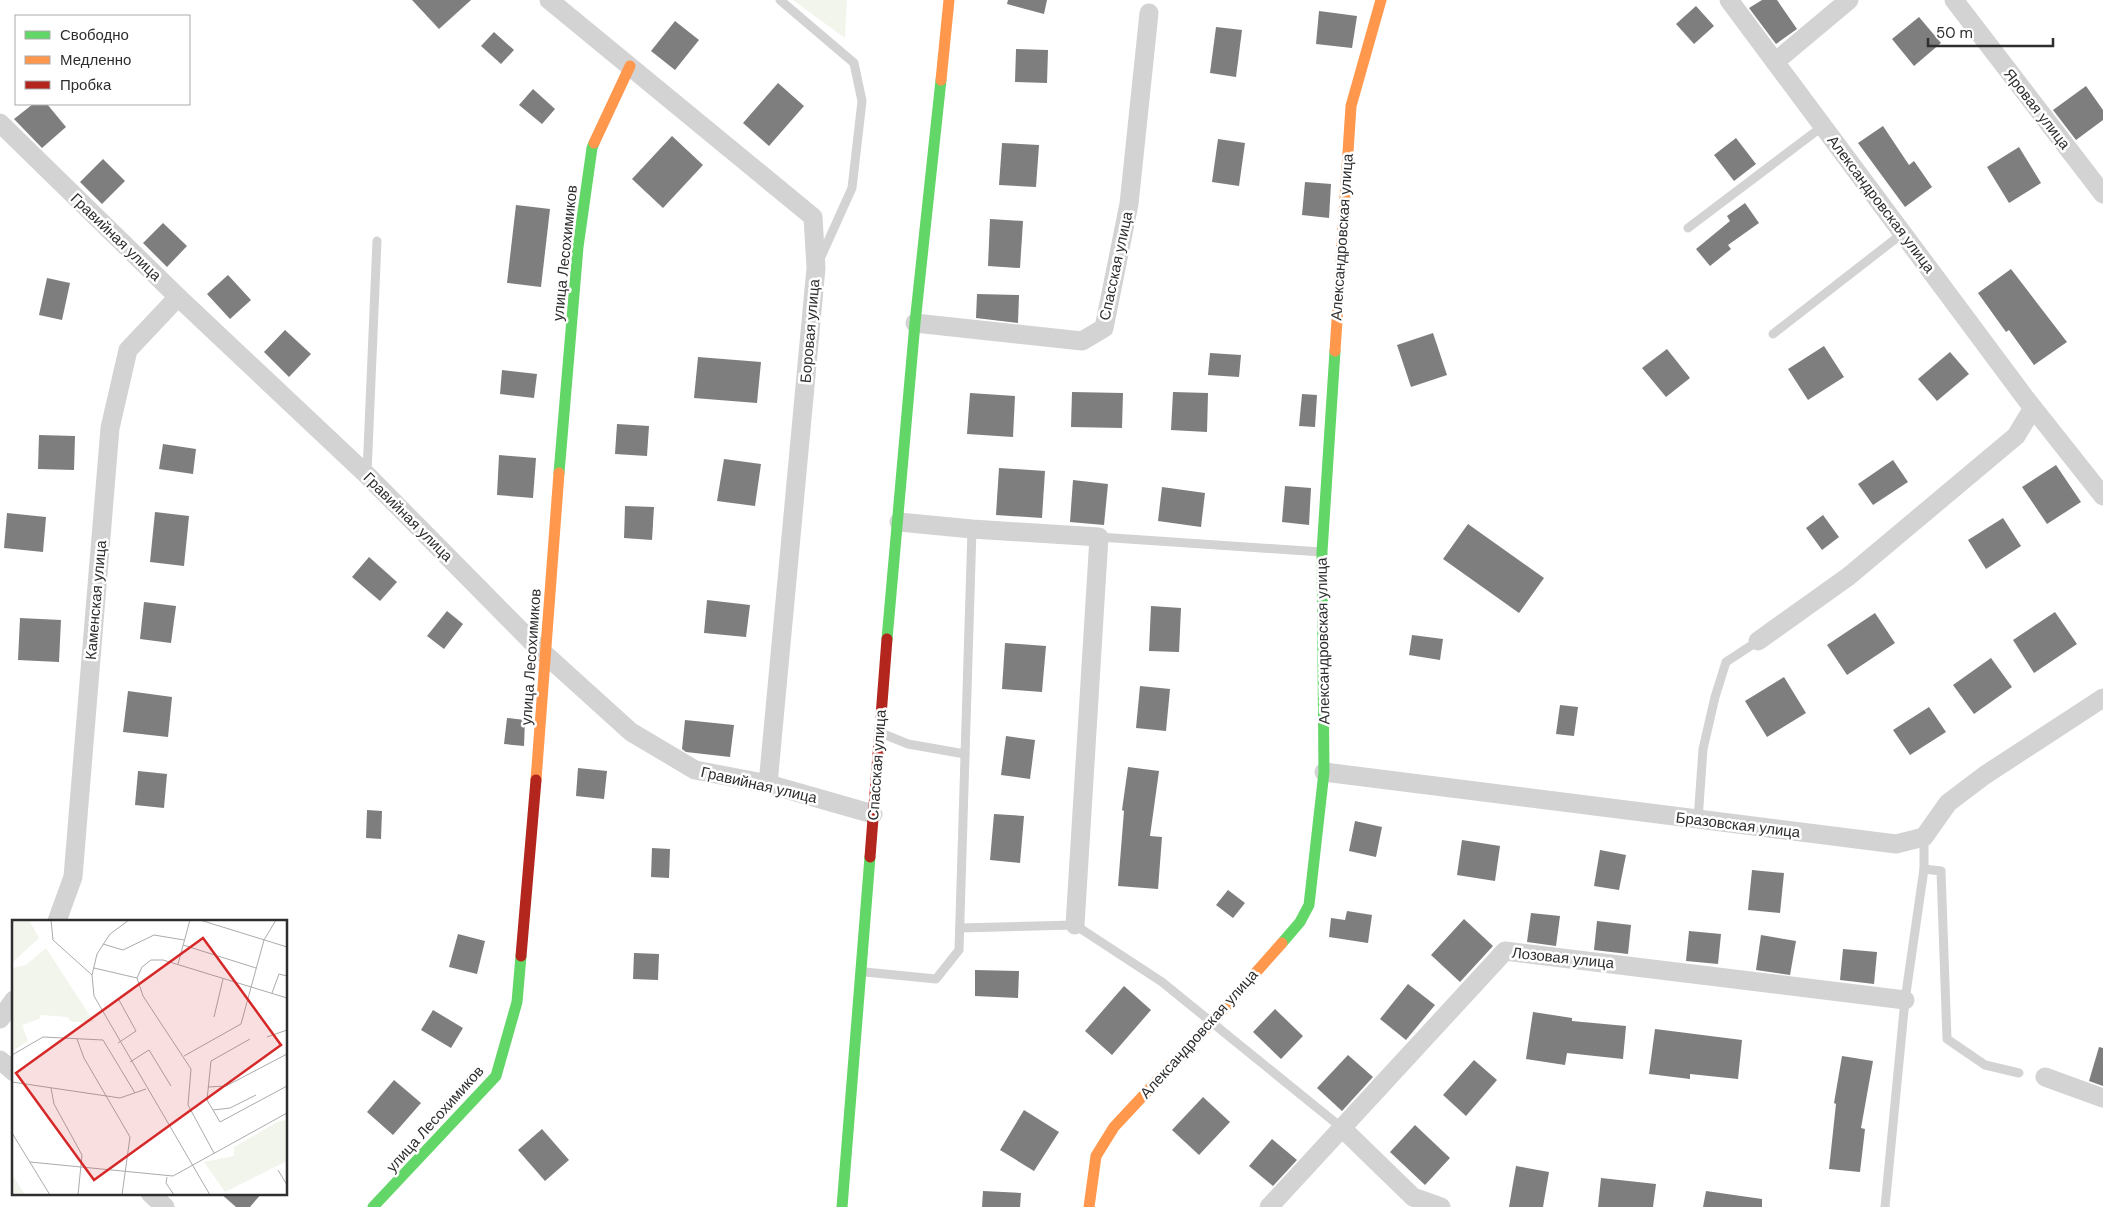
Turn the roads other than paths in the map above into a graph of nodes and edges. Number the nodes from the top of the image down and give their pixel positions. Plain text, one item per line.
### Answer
1 (549, 0) edge
2 (780, 0) edge
3 (949, 0) edge
4 (1381, 0) edge
5 (1729, 0) edge
6 (1850, 0) edge
7 (1954, 0) edge
8 (1149, 13) dead end
9 (1775, 62) junction
10 (630, 66) junction
11 (0, 123) edge
12 (1823, 126) junction
13 (2103, 194) edge
14 (1688, 228) dead end
15 (1903, 233) junction
16 (377, 240) dead end
17 (816, 268) junction
18 (178, 297) junction
19 (915, 323) junction
20 (1773, 334) dead end
21 (2033, 408) junction
22 (367, 475) junction
23 (2103, 496) edge
24 (899, 522) junction
25 (972, 529) junction
26 (1099, 538) junction
27 (1322, 552) junction
28 (1758, 641) joint
29 (546, 655) junction
30 (2103, 698) edge
31 (878, 732) junction
32 (965, 754) junction
33 (1324, 772) junction
34 (768, 784) junction
35 (873, 814) junction
36 (1698, 820) junction
37 (1924, 837) junction
38 (1924, 869) junction
39 (57, 920) edge
40 (1074, 925) junction
41 (960, 928) junction
42 (862, 971) junction
43 (1905, 1000) junction
44 (12, 1003) edge
45 (0, 1019) edge
46 (1211, 1023) junction
47 (0, 1060) edge
48 (12, 1070) edge
49 (2019, 1073) dead end
50 (2045, 1077) dead end
51 (2103, 1098) edge
52 (1342, 1128) junction
53 (151, 1194) edge
54 (165, 1207) edge
55 (373, 1207) edge
56 (842, 1207) edge
57 (1089, 1207) edge
58 (1269, 1207) edge
59 (1441, 1207) edge
60 (1885, 1207) edge

1 - 10 street, Боровая улица
2 - 17 lane
3 - 19 street, Спасская улица
4 - 27 street, Александровская улица
5 - 9 street, Александровская улица
6 - 9 street
7 - 13 street, Яровая улица
8 - 19 street, Спасская улица
9 - 12 street, Александровская улица
10 - 17 street, Боровая улица
10 - 29 street, улица Лесохимиков
11 - 18 street, Гравийная улица
12 - 14 lane
12 - 15 street, Александровская улица
15 - 20 lane
15 - 21 street, Александровская улица
16 - 22 lane
17 - 34 street, Боровая улица
18 - 22 street, Гравийная улица
18 - 39 street, Каменская улица
19 - 24 street, Спасская улица
21 - 23 street, Александровская улица
21 - 28 street
22 - 29 street, Гравийная улица
24 - 25 street
24 - 31 street, Спасская улица
25 - 26 street
25 - 32 lane
26 - 27 lane
26 - 40 street
27 - 33 street, Александровская улица
28 - 36 lane
29 - 34 street, Гравийная улица
29 - 55 street, улица Лесохимиков
30 - 37 street
31 - 32 lane
31 - 35 street, Спасская улица
32 - 41 lane
33 - 36 street, Бразовская улица
33 - 46 street, Александровская улица
34 - 35 street, Гравийная улица
35 - 42 street, Спасская улица
36 - 37 street, Бразовская улица
37 - 38 lane
38 - 43 lane
38 - 49 lane
40 - 41 lane
40 - 46 lane
41 - 42 lane
42 - 56 street, Спасская улица
43 - 52 street, Лозовая улица
43 - 60 lane
44 - 45 street
46 - 52 lane
46 - 57 street, Александровская улица
47 - 48 street
50 - 51 street
52 - 58 street, Лозовая улица
52 - 59 street
53 - 54 street

